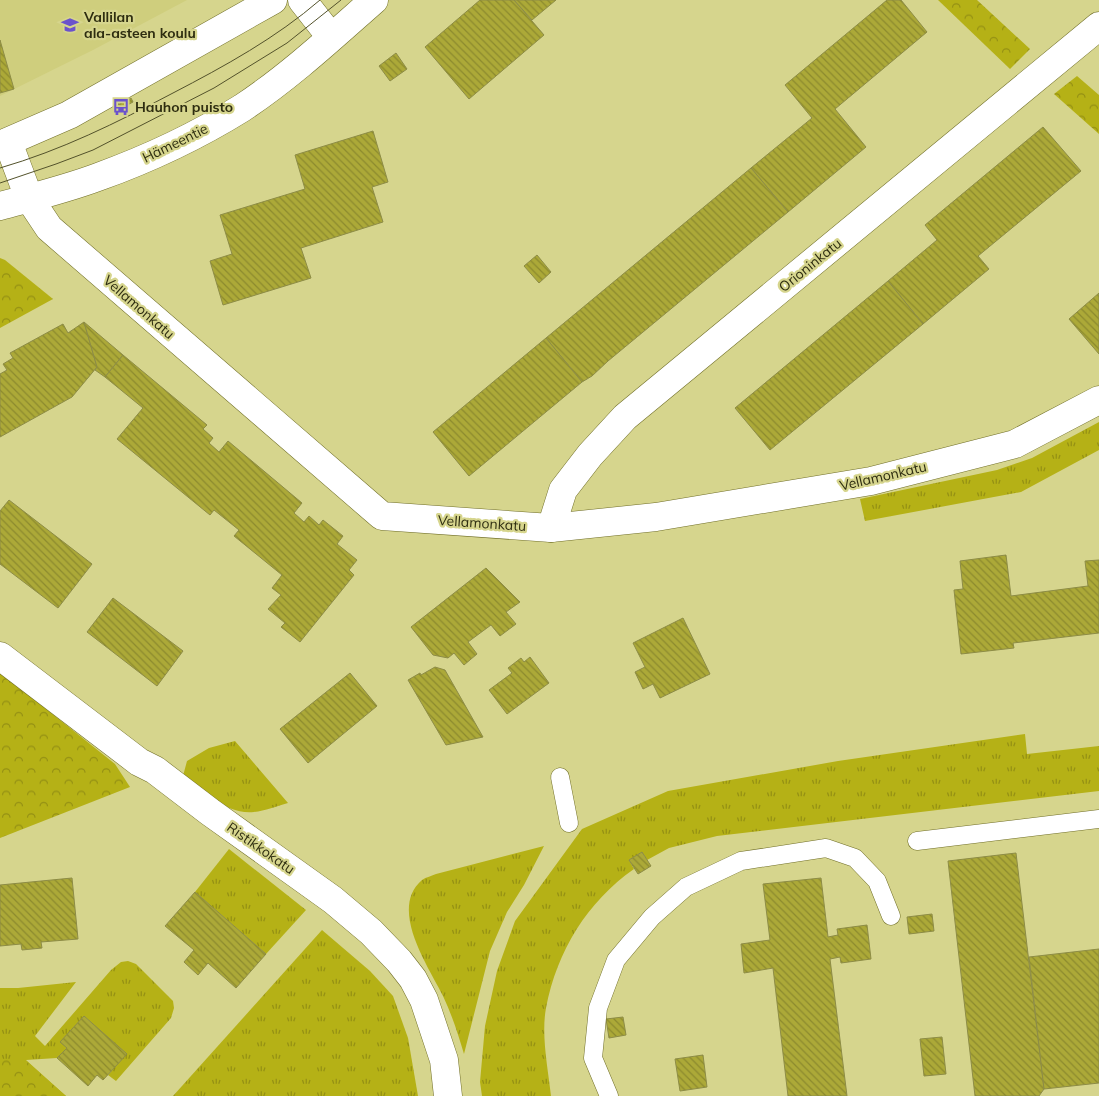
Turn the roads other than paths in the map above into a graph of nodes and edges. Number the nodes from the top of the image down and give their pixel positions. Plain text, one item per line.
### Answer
1 (273, 0) edge
2 (302, 0) edge
3 (374, 0) edge
4 (1099, 26) edge
5 (331, 37) junction
6 (4, 143) edge
7 (29, 198) junction
8 (0, 206) edge
9 (1099, 400) edge
10 (551, 528) junction
11 (0, 656) edge
12 (560, 777) dead end
13 (1099, 819) edge
14 (569, 823) dead end
15 (917, 841) dead end
16 (891, 916) dead end
17 (448, 1096) edge
18 (610, 1096) edge

1 - 6 street
2 - 5 street
3 - 5 street, Hämeentie
4 - 10 street, Orioninkatu
5 - 7 street, Hämeentie
6 - 7 street, Vellamonkatu
7 - 8 street, Hämeentie
7 - 10 street, Vellamonkatu
9 - 10 street, Vellamonkatu
11 - 17 street, Ristikkokatu
12 - 14 lane
13 - 15 lane
16 - 18 lane

